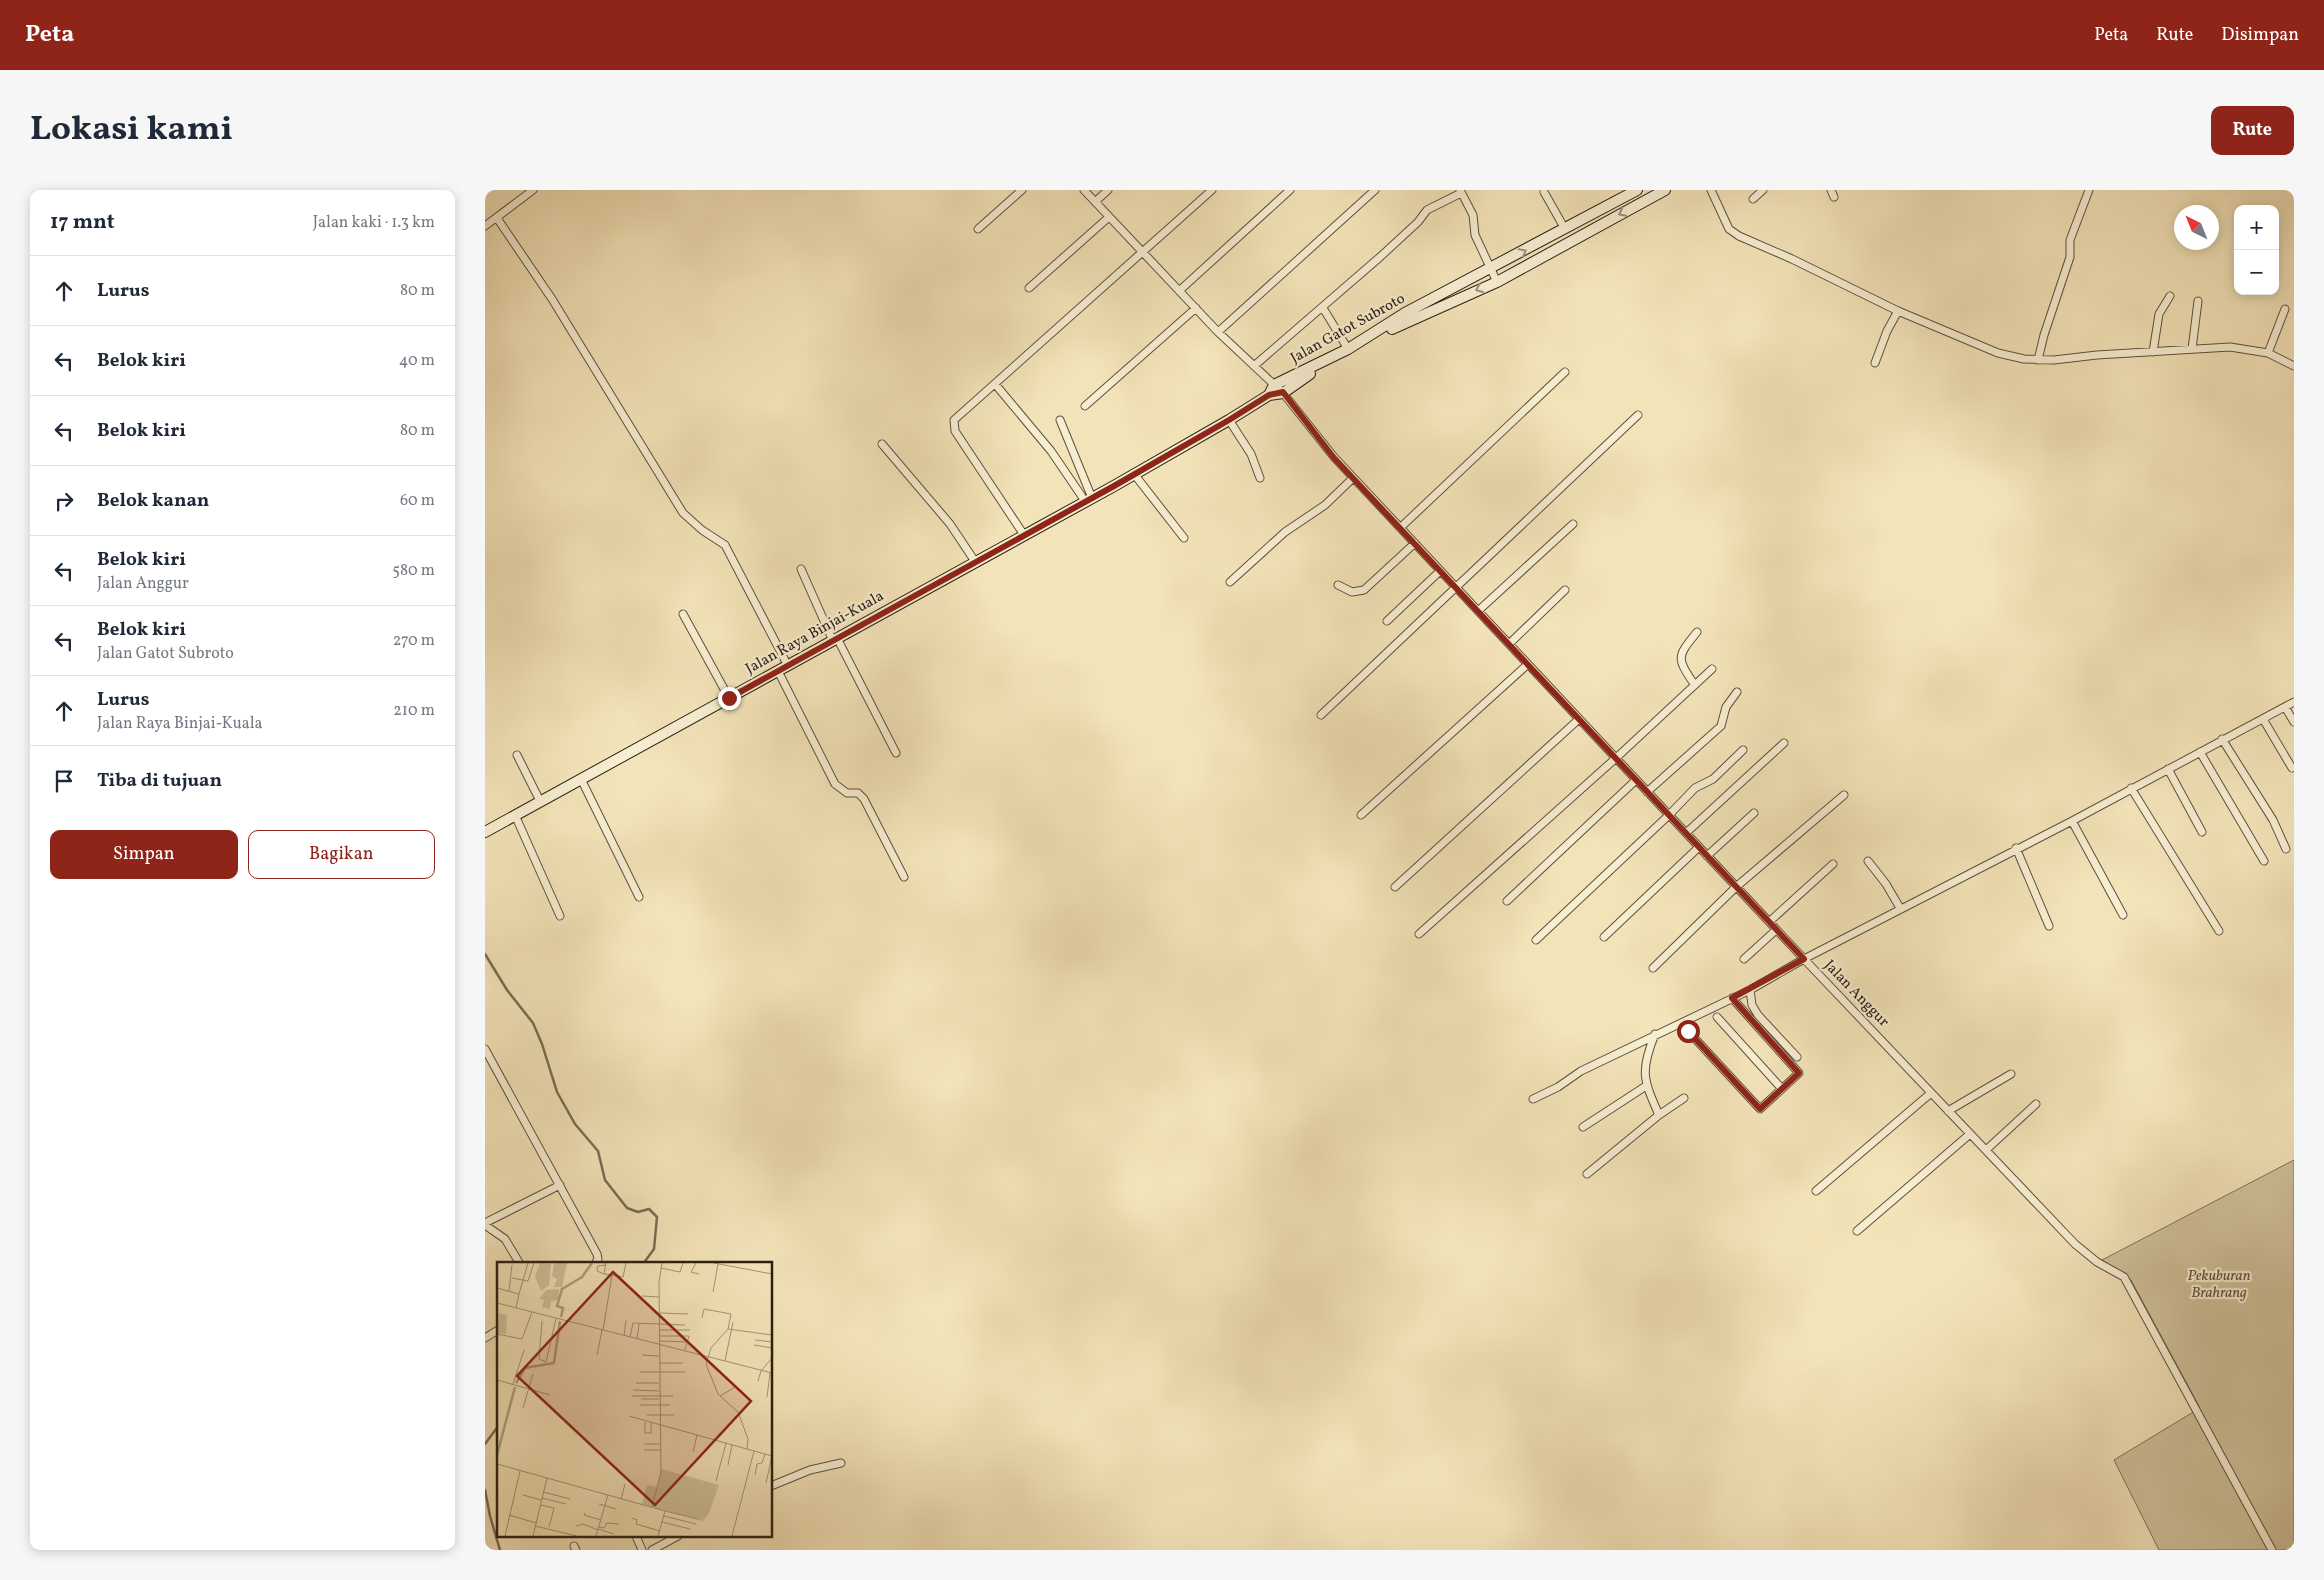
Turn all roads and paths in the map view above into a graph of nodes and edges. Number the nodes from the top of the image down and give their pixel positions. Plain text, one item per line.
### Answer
1 (533, 190) edge
2 (1022, 190) edge
3 (1084, 190) edge
4 (1108, 190) edge
5 (1212, 190) edge
6 (1290, 190) edge
7 (1375, 190) edge
8 (1637, 190) edge
9 (1665, 190) edge
10 (1711, 190) edge
11 (1763, 190) edge
12 (2089, 190) edge
13 (1461, 192) edge
14 (1544, 192) dead end
15 (1753, 200) dead end
16 (1095, 202) junction
17 (1109, 217) junction
18 (497, 218) junction
19 (485, 225) edge
20 (978, 229) dead end
21 (1565, 229) junction
22 (1143, 251) junction
23 (1491, 270) junction
24 (1497, 282) junction
25 (1029, 288) dead end
26 (1179, 291) junction
27 (2170, 296) dead end
28 (2199, 301) dead end
29 (1195, 308) junction
30 (1323, 308) junction
31 (2285, 309) dead end
32 (1898, 311) junction
33 (1407, 317) junction
34 (1218, 332) junction
35 (1348, 349) junction
36 (2192, 349) junction
37 (2153, 352) junction
38 (2267, 353) junction
39 (2038, 360) junction
40 (1875, 363) dead end
41 (1254, 366) junction
42 (2294, 366) edge
43 (1565, 372) dead end
44 (995, 384) junction
45 (1274, 385) junction
46 (1283, 392) junction
47 (1269, 395) junction
48 (1085, 406) dead end
49 (1638, 415) dead end
50 (1060, 420) dead end
51 (1229, 420) junction
52 (882, 444) dead end
53 (1134, 474) junction
54 (1260, 478) dead end
55 (1353, 478) junction
56 (1088, 499) junction
57 (1573, 524) dead end
58 (1400, 528) junction
59 (1025, 535) junction
60 (1184, 538) dead end
61 (1415, 543) junction
62 (976, 563) junction
63 (801, 569) dead end
64 (1440, 571) junction
65 (1230, 582) dead end
66 (1338, 585) dead end
67 (1456, 588) junction
68 (1565, 590) dead end
69 (1478, 611) junction
70 (683, 614) dead end
71 (1387, 621) dead end
72 (1697, 632) dead end
73 (835, 640) junction
74 (1509, 644) junction
75 (1527, 664) junction
76 (783, 668) junction
77 (1712, 669) dead end
78 (1694, 684) junction
79 (1737, 692) dead end
80 (729, 698) junction
81 (2294, 702) edge
82 (2285, 707) junction
83 (1321, 715) dead end
84 (1579, 719) junction
85 (2263, 719) junction
86 (2294, 722) edge
87 (2222, 739) junction
88 (1784, 743) dead end
89 (1743, 750) dead end
90 (2200, 752) junction
91 (897, 753) dead end
92 (517, 755) dead end
93 (1616, 758) junction
94 (2292, 768) dead end
95 (2168, 769) junction
96 (581, 779) junction
97 (1636, 780) junction
98 (2131, 788) junction
99 (1647, 792) junction
100 (1844, 795) dead end
101 (540, 801) junction
102 (1754, 813) dead end
103 (515, 815) junction
104 (1361, 815) dead end
105 (1669, 815) junction
106 (2072, 821) junction
107 (485, 832) edge
108 (2202, 832) dead end
109 (1686, 833) junction
110 (1699, 847) junction
111 (2016, 848) junction
112 (2286, 849) dead end
113 (1707, 856) junction
114 (1868, 861) dead end
115 (2264, 861) dead end
116 (1833, 864) dead end
117 (904, 877) dead end
118 (1395, 887) dead end
119 (1736, 887) junction
120 (639, 897) dead end
121 (1507, 901) dead end
122 (1900, 908) junction
123 (2123, 915) dead end
124 (560, 916) dead end
125 (1769, 922) junction
126 (2049, 926) dead end
127 (1776, 930) junction
128 (2219, 931) dead end
129 (1419, 934) dead end
130 (1604, 937) dead end
131 (1537, 940) dead end
132 (1744, 959) dead end
133 (1804, 959) junction
134 (1653, 968) dead end
135 (1750, 990) junction
136 (1732, 998) junction
137 (1717, 1017) dead end
138 (1688, 1031) dead end
139 (1655, 1034) junction
140 (485, 1049) edge
141 (1797, 1057) dead end
142 (2011, 1074) dead end
143 (1646, 1086) junction
144 (1782, 1089) junction
145 (1931, 1093) junction
146 (1684, 1098) dead end
147 (1533, 1099) dead end
148 (2036, 1104) dead end
149 (1948, 1111) junction
150 (1659, 1115) junction
151 (1583, 1127) dead end
152 (1970, 1134) junction
153 (1986, 1150) junction
154 (1587, 1174) dead end
155 (560, 1184) junction
156 (1816, 1191) dead end
157 (485, 1224) edge
158 (1857, 1231) dead end
159 (519, 1262) edge
160 (596, 1262) edge
161 (497, 1331) edge
162 (485, 1338) edge
163 (841, 1463) dead end
164 (773, 1485) edge
165 (637, 1538) edge
166 (674, 1538) edge
167 (642, 1550) edge
168 (652, 1550) edge
169 (2271, 1550) edge

1 - 18 street
2 - 20 street
3 - 16 street, Jalan Anggur
4 - 16 street
5 - 22 street
6 - 26 street
7 - 34 street
8 - 21 main road, Jalan Gatot Subroto
9 -> 24 main road
10 - 32 street
11 - 15 street
12 - 39 street
13 - 23 street
13 - 30 street
14 - 21 street
16 - 17 street, Jalan Anggur
17 - 22 street, Jalan Anggur
17 - 25 street
18 - 19 street
18 - 76 street
23 -> 21 main road, Jalan Gatot Subroto
22 - 26 street, Jalan Anggur
22 - 44 street
23 - 24 street
23 - 33 main road, Jalan Gatot Subroto
24 -> 33 main road
26 - 29 street, Jalan Anggur
27 - 37 street
28 - 36 street
29 - 34 street, Jalan Anggur
29 - 48 street
30 - 35 street
30 - 41 street
31 - 38 street
32 - 39 street
32 - 40 street
33 - 35 main road, Jalan Gatot Subroto
33 - 46 main road
34 - 41 street, Jalan Anggur
35 - 45 main road, Jalan Gatot Subroto
36 - 37 street
36 - 38 street
37 - 39 street
38 - 42 street
41 - 45 street, Jalan Anggur
43 - 58 street
44 - 56 street
44 - 59 street
45 - 46 street, Jalan Anggur
45 - 47 main road
46 - 47 main road
46 - 55 street, Jalan Anggur
47 - 51 main road
49 - 67 street
50 - 56 street
51 - 53 main road
51 - 54 street
52 - 62 street
53 - 56 main road
53 - 60 street
55 - 58 street, Jalan Anggur
55 - 65 street
56 - 59 main road
57 - 69 street
58 - 61 street, Jalan Anggur
59 - 62 main road
61 - 64 street, Jalan Anggur
61 - 66 street
62 - 73 main road, Jalan Raya Binjai-Kuala
63 - 73 street
64 - 67 street, Jalan Anggur
64 - 71 street
67 - 69 street, Jalan Anggur
67 - 83 street
68 - 74 street
69 - 74 street, Jalan Anggur
70 - 80 street
72 - 78 street
73 - 76 main road, Jalan Raya Binjai-Kuala
73 - 91 street
74 - 75 street, Jalan Anggur
75 - 84 street, Jalan Anggur
75 - 104 street
76 - 80 main road, Jalan Raya Binjai-Kuala
76 - 117 street
77 - 78 street
78 - 93 street
79 - 99 street
80 - 96 main road, Jalan Raya Binjai-Kuala
81 - 82 street
82 - 85 street
82 - 86 street
84 - 93 street, Jalan Anggur
84 - 118 street
85 - 87 street
85 - 94 street
87 - 90 street
87 - 112 street
88 - 109 street
89 - 105 street
90 - 95 street
90 - 115 street
92 - 101 street
93 - 97 street, Jalan Anggur
93 - 129 street
95 - 98 street
95 - 108 street
96 - 101 main road, Jalan Raya Binjai-Kuala
96 - 120 street
97 - 99 street, Jalan Anggur
97 - 121 street
98 - 106 street
98 - 128 street
99 - 105 street, Jalan Anggur
100 - 119 street
101 - 103 main road, Jalan Raya Binjai-Kuala
102 - 113 street
103 - 107 main road, Jalan Raya Binjai-Kuala
103 - 124 street
105 - 109 street, Jalan Anggur
105 - 131 street
106 - 111 street
106 - 123 street
109 - 110 street, Jalan Anggur
110 - 113 street, Jalan Anggur
110 - 130 street
111 - 122 street
111 - 126 street
113 - 119 street, Jalan Anggur
114 - 122 street
116 - 125 street
119 - 125 street, Jalan Anggur
119 - 134 street
122 - 133 street
125 - 127 street, Jalan Anggur
127 - 132 street
127 - 133 street, Jalan Anggur
133 - 135 street
133 - 145 street, Jalan Anggur
135 - 136 street
135 - 141 street
136 - 139 street
136 - 144 street
137 - 144 street
138 - 144 street
139 - 143 street
139 - 147 street
140 - 155 street
142 - 149 street
143 - 150 street
143 - 151 street
145 - 149 street, Jalan Anggur
145 - 156 street
146 - 150 street
148 - 153 street
149 - 152 street, Jalan Anggur
150 - 154 street
152 - 153 street, Jalan Anggur
152 - 158 street
153 - 169 street, Jalan Anggur
155 - 157 street
155 - 160 street
157 - 159 street
161 - 162 street
163 - 164 street
165 - 167 street
166 - 168 street

